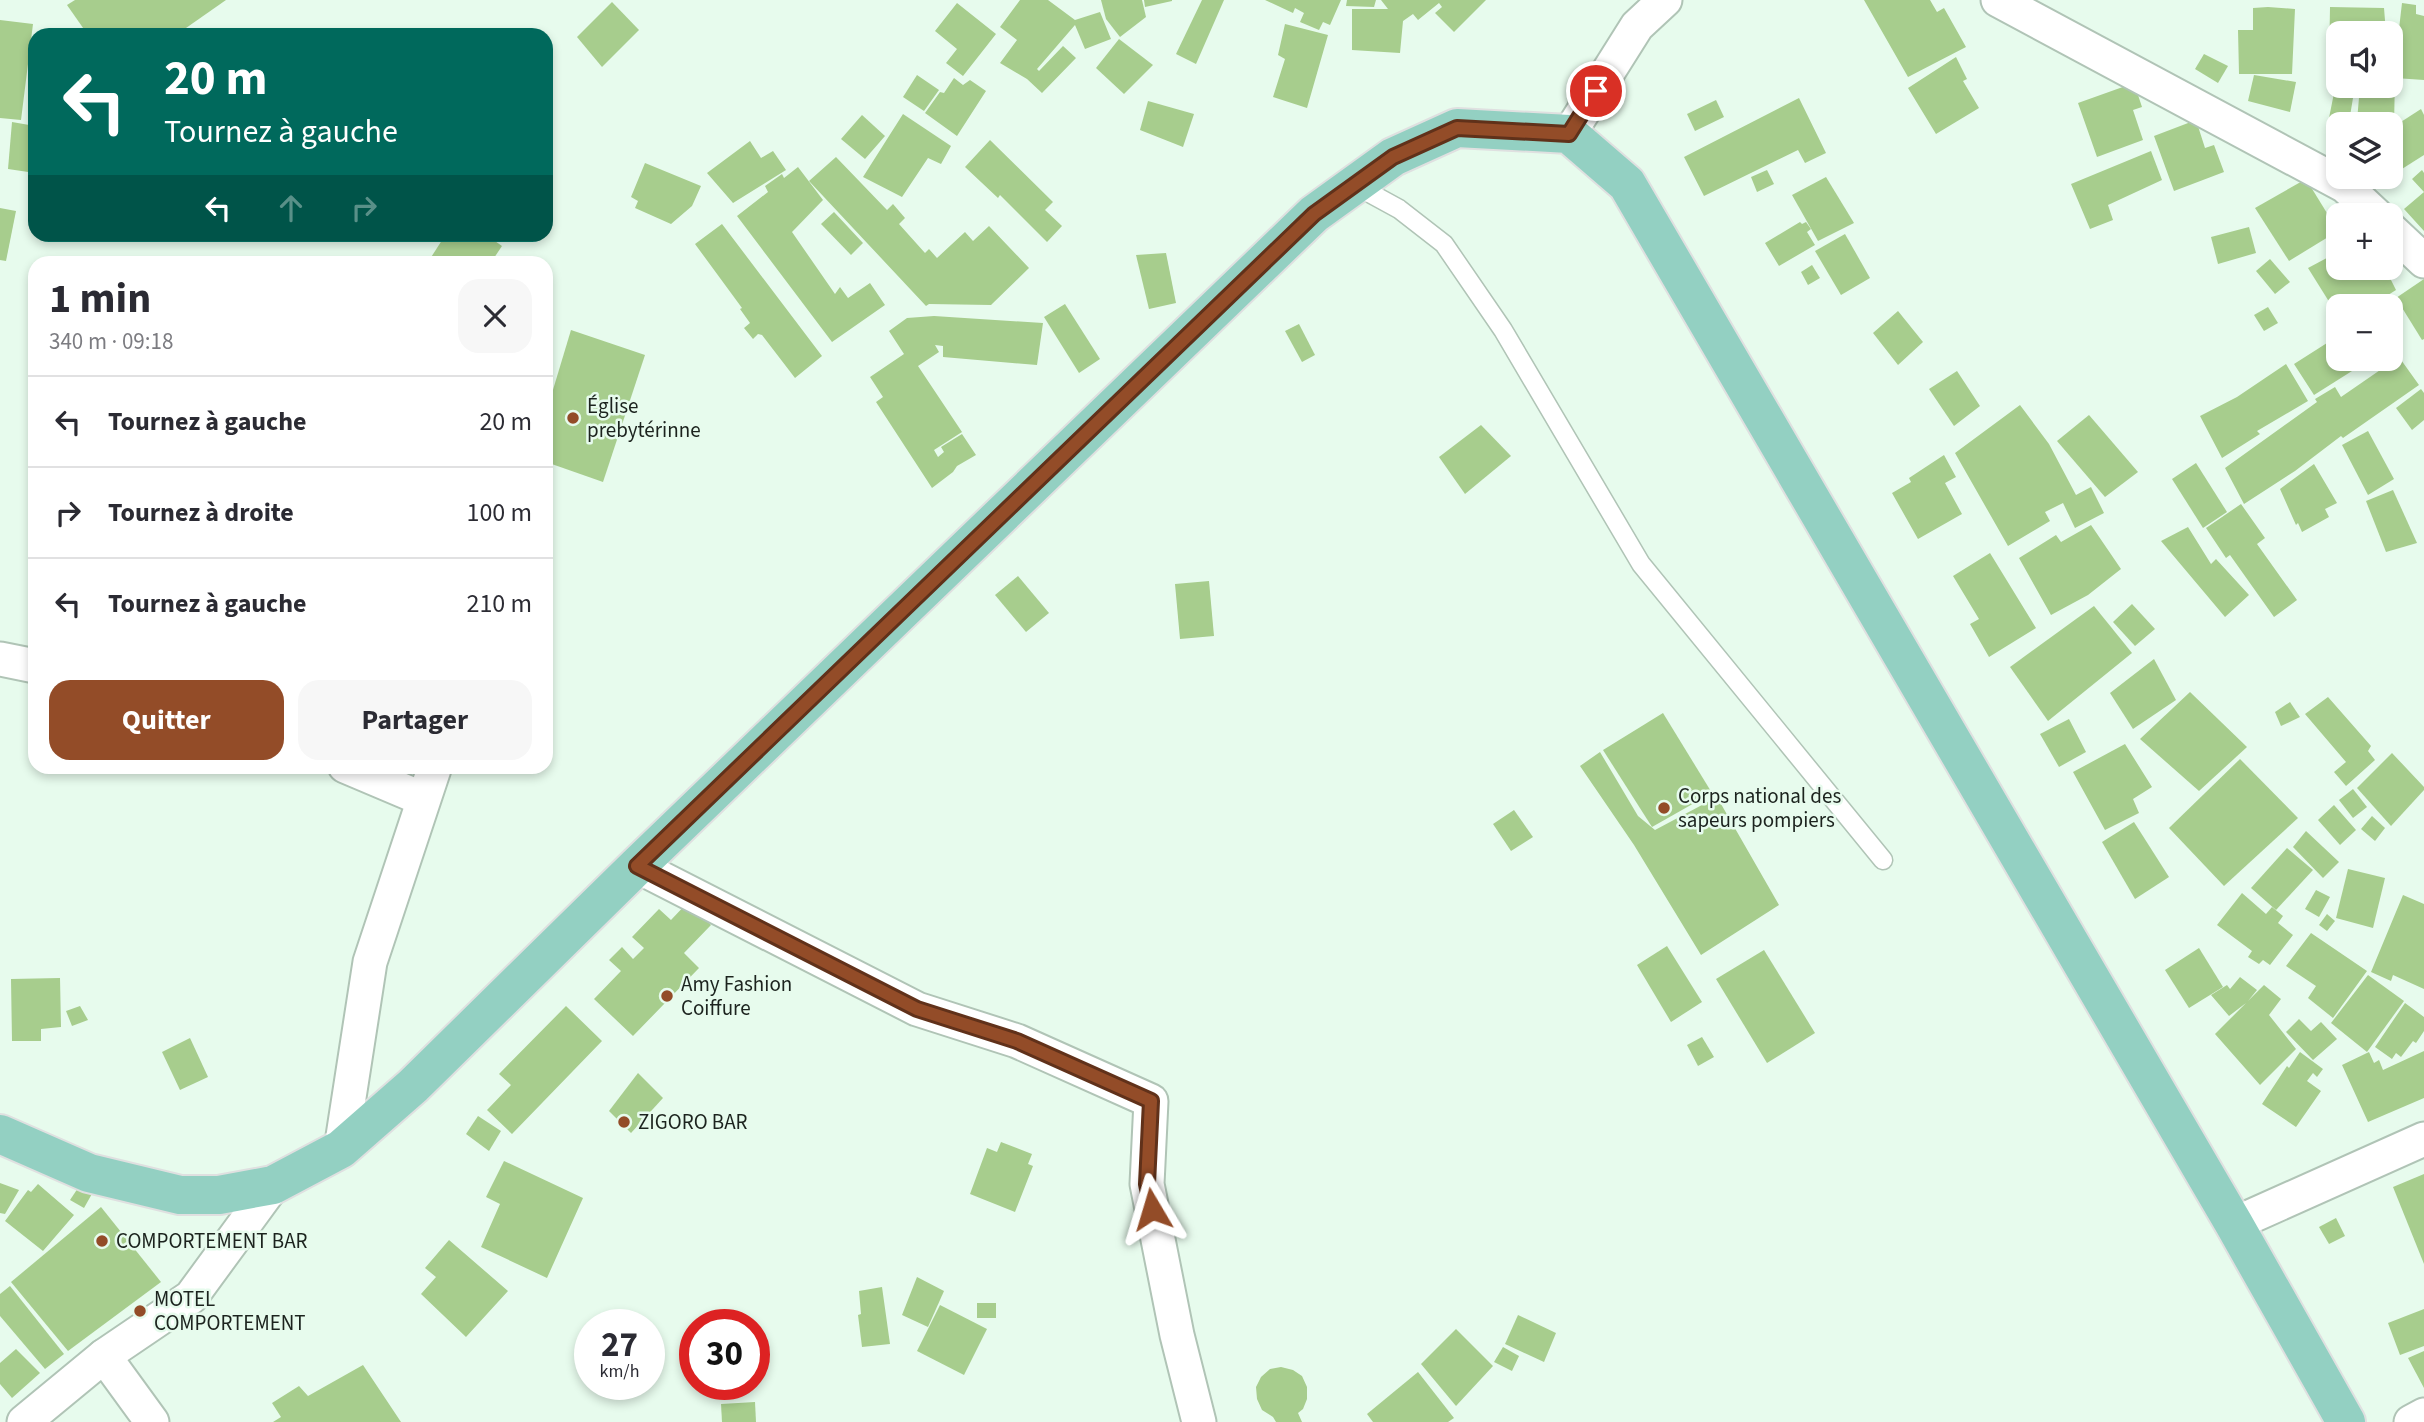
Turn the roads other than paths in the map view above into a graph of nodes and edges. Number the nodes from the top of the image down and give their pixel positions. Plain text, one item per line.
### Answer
1 (1665, 0) edge
2 (1997, 0) edge
3 (1569, 134) junction
4 (1355, 185) junction
5 (2363, 203) edge
6 (2403, 241) edge
7 (2424, 261) edge
8 (0, 659) edge
9 (28, 665) edge
10 (364, 774) edge
11 (432, 774) edge
12 (423, 799) junction
13 (1883, 860) dead end
14 (637, 866) junction
15 (0, 1134) edge
16 (2424, 1139) edge
17 (341, 1149) junction
18 (272, 1185) junction
19 (2234, 1224) junction
20 (104, 1356) junction
21 (2424, 1415) edge
22 (24, 1422) edge
23 (152, 1422) edge
24 (1199, 1422) edge
25 (2346, 1422) edge
26 (2411, 1422) edge

1 - 3 street
2 - 5 street
3 - 4 main road
3 - 19 main road
4 - 13 lane
4 - 14 main road
6 - 7 street
8 - 9 street
10 - 12 street
11 - 12 street
12 - 17 street
14 - 17 main road
14 - 24 street
15 - 18 main road
16 - 19 street
17 - 18 main road
18 - 20 street
19 - 25 main road
20 - 22 street
20 - 23 street
21 - 26 street

